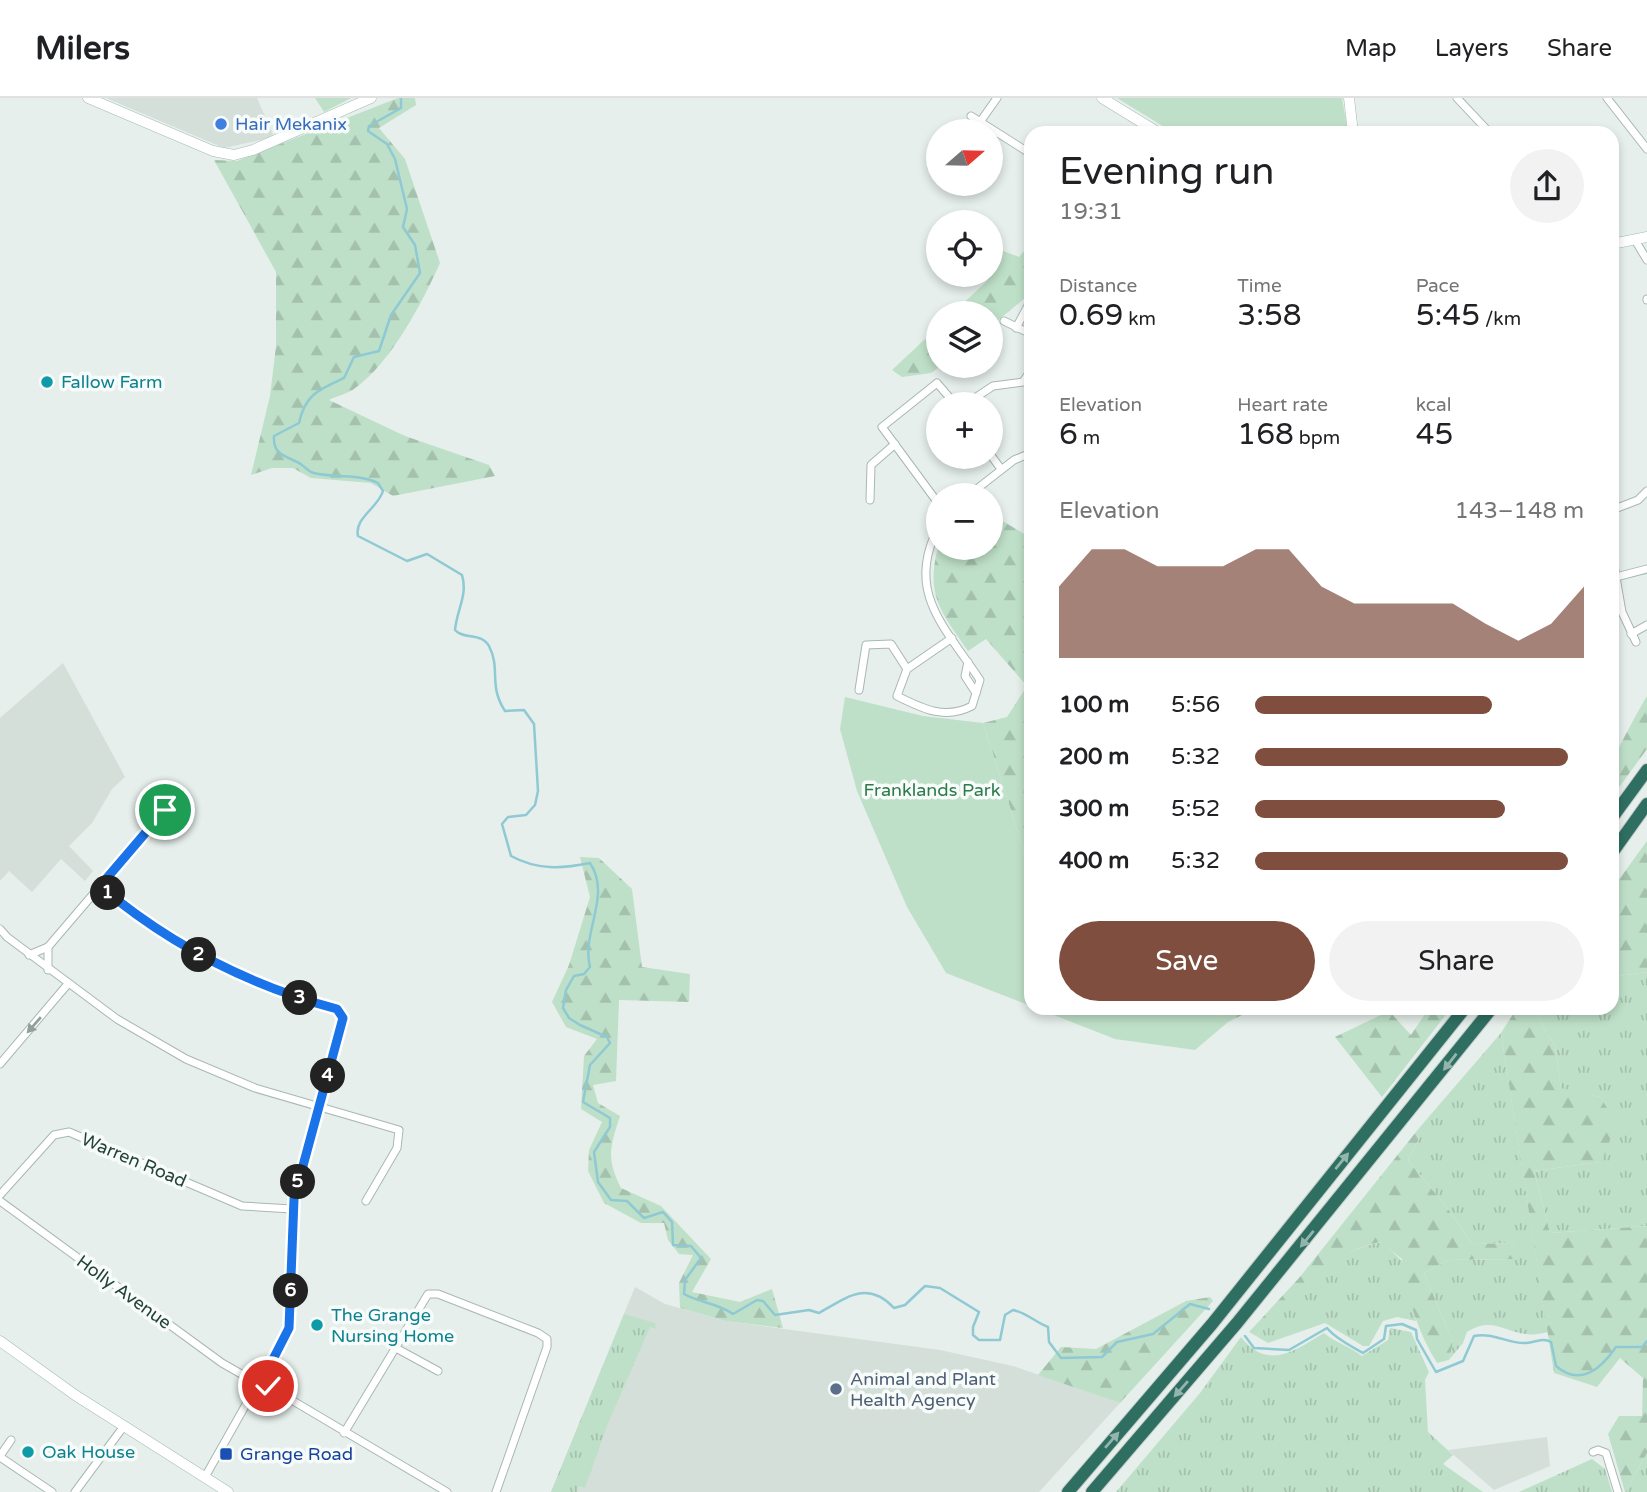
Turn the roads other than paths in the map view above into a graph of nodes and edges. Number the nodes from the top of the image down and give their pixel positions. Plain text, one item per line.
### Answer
1 (88, 98) edge
2 (371, 98) edge
3 (997, 98) edge
4 (1102, 98) edge
5 (1349, 98) edge
6 (1457, 98) edge
7 (1606, 98) edge
8 (971, 116) dead end
9 (976, 119) edge
10 (982, 119) edge
11 (1148, 126) edge
12 (1352, 126) edge
13 (1483, 126) edge
14 (1003, 136) edge
15 (1647, 149) edge
16 (1024, 150) edge
17 (1647, 237) edge
18 (1635, 240) junction
19 (1619, 243) edge
20 (1647, 260) edge
21 (1024, 313) edge
22 (1004, 321) dead end
23 (1016, 328) junction
24 (1024, 331) edge
25 (1024, 380) edge
26 (945, 392) edge
27 (984, 392) edge
28 (895, 444) junction
29 (1024, 457) edge
30 (1003, 468) edge
31 (1002, 469) edge
32 (984, 483) edge
33 (926, 487) edge
34 (1647, 491) edge
35 (870, 500) dead end
36 (1619, 507) edge
37 (926, 551) edge
38 (1647, 569) edge
39 (1619, 577) edge
40 (1619, 595) edge
41 (1647, 625) edge
42 (1631, 634) junction
43 (952, 638) junction
44 (1636, 642) dead end
45 (907, 669) junction
46 (859, 690) dead end
47 (1647, 770) edge
48 (1647, 804) edge
49 (1619, 808) edge
50 (165, 810) dead end
51 (1619, 843) edge
52 (100, 886) junction
53 (0, 929) edge
54 (6, 937) junction
55 (0, 945) edge
56 (48, 947) junction
57 (29, 955) junction
58 (48, 970) junction
59 (67, 985) junction
60 (1459, 1015) edge
61 (1486, 1015) edge
62 (0, 1064) edge
63 (320, 1107) junction
64 (0, 1195) edge
65 (0, 1201) edge
66 (366, 1201) dead end
67 (292, 1209) junction
68 (0, 1340) edge
69 (394, 1347) junction
70 (437, 1372) dead end
71 (264, 1377) junction
72 (250, 1379) junction
73 (268, 1386) junction
74 (253, 1392) junction
75 (124, 1426) junction
76 (344, 1433) junction
77 (11, 1440) dead end
78 (1593, 1452) dead end
79 (0, 1456) edge
80 (205, 1477) junction
81 (52, 1492) edge
82 (75, 1492) edge
83 (228, 1492) edge
84 (447, 1492) edge
85 (496, 1492) edge
86 (1068, 1492) edge
87 (1092, 1492) edge
88 (1618, 1492) edge

1 - 2 street
3 - 10 street
4 - 11 street
5 - 12 street
6 - 13 street
7 - 15 street
8 - 9 street
14 - 16 street
17 - 18 street
18 - 19 street
18 - 20 street
21 - 23 street
22 - 23 street
23 - 24 street
25 - 27 street
26 - 28 street
28 - 33 street
28 - 35 street
29 - 30 street
31 - 32 street
34 - 36 street
37 - 43 street
38 - 39 street
40 - 42 street
41 - 42 street
42 - 44 street
43 - 45 street
43 - 45 street
45 - 46 street
47 - 49 highway
48 - 51 highway
50 - 52 street
52 - 56 street
52 - 63 street
53 - 54 street
54 - 55 street
54 - 57 street
56 - 57 street
56 - 58 street
57 - 58 street
58 - 59 street
59 -> 62 street
59 - 63 street
86 -> 60 highway
61 -> 87 highway
63 - 66 street
63 - 67 street
64 - 67 street, Warren Road
65 - 72 street, Holly Avenue
67 - 71 street
68 - 75 street
69 - 70 street
69 - 76 street
69 - 85 street
71 - 72 street
71 - 73 street
72 - 74 street
73 - 74 street
73 - 76 street
74 - 80 street
75 - 80 street
75 - 82 street
76 - 84 street
77 - 79 street
78 - 88 street
79 - 81 street
80 - 83 street

